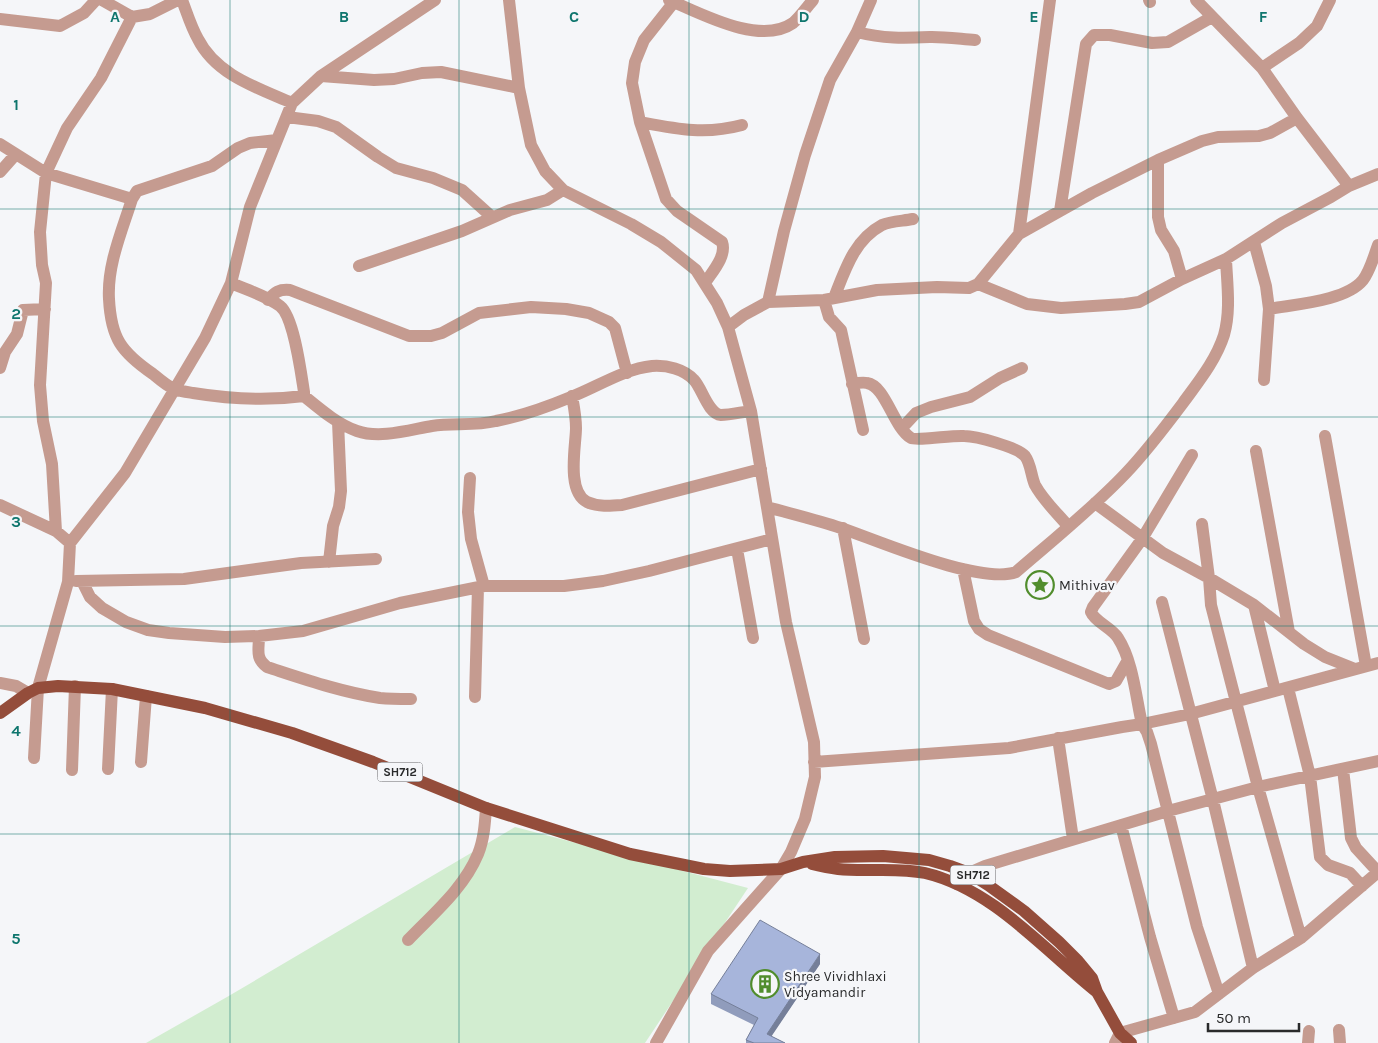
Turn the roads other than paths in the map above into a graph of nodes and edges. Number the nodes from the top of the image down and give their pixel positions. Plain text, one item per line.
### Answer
1 (96, 0) edge
2 (102, 0) edge
3 (180, 0) edge
4 (435, 0) edge
5 (510, 0) edge
6 (813, 0) edge
7 (870, 0) edge
8 (1050, 0) edge
9 (1196, 0) edge
10 (1330, 0) edge
11 (678, 2) edge
12 (132, 17) junction
13 (1212, 17) junction
14 (0, 19) edge
15 (857, 32) junction
16 (975, 40) dead end
17 (1262, 68) junction
18 (321, 76) junction
19 (519, 88) junction
20 (292, 103) junction
21 (287, 117) junction
22 (1297, 118) junction
23 (640, 122) junction
24 (742, 126) dead end
25 (277, 140) junction
26 (0, 144) edge
27 (16, 154) junction
28 (1158, 160) junction
29 (0, 172) edge
30 (46, 173) junction
31 (1378, 174) edge
32 (1349, 186) junction
33 (563, 190) junction
34 (132, 199) junction
35 (1060, 211) junction
36 (492, 217) junction
37 (913, 219) dead end
38 (1018, 234) junction
39 (1254, 242) junction
40 (1378, 245) edge
41 (1226, 259) junction
42 (359, 266) dead end
43 (1182, 279) junction
44 (231, 284) junction
45 (705, 284) junction
46 (978, 284) junction
47 (829, 299) junction
48 (268, 300) junction
49 (768, 302) junction
50 (45, 309) junction
51 (1269, 309) junction
52 (728, 327) junction
53 (0, 368) edge
54 (1022, 368) dead end
55 (627, 373) junction
56 (1264, 380) dead end
57 (852, 384) junction
58 (175, 389) junction
59 (304, 396) junction
60 (572, 396) junction
61 (751, 411) junction
62 (338, 422) junction
63 (902, 428) junction
64 (862, 430) dead end
65 (1325, 436) dead end
66 (1256, 450) dead end
67 (1192, 455) dead end
68 (761, 469) junction
69 (470, 478) dead end
70 (1096, 503) junction
71 (0, 504) edge
72 (767, 507) junction
73 (1202, 524) dead end
74 (1068, 526) junction
75 (843, 528) junction
76 (56, 531) junction
77 (1142, 538) junction
78 (772, 539) junction
79 (70, 543) junction
80 (738, 549) junction
81 (376, 559) dead end
82 (329, 562) junction
83 (963, 569) junction
84 (1209, 578) junction
85 (82, 581) junction
86 (68, 582) junction
87 (481, 587) junction
88 (1162, 602) dead end
89 (1254, 605) junction
90 (1290, 632) junction
91 (259, 636) junction
92 (753, 638) dead end
93 (864, 639) dead end
94 (1128, 660) junction
95 (1367, 666) edge
96 (0, 683) edge
97 (75, 686) junction
98 (112, 689) junction
99 (33, 690) junction
100 (1281, 690) junction
101 (146, 696) junction
102 (475, 697) dead end
103 (411, 699) dead end
104 (1236, 702) junction
105 (0, 713) edge
106 (1190, 714) junction
107 (1142, 724) junction
108 (1058, 738) junction
109 (34, 758) dead end
110 (1378, 761) edge
111 (141, 762) dead end
112 (814, 762) junction
113 (1343, 768) junction
114 (108, 769) dead end
115 (72, 770) dead end
116 (1310, 776) junction
117 (1258, 787) junction
118 (1213, 800) junction
119 (486, 808) junction
120 (1168, 811) junction
121 (1121, 825) junction
122 (1072, 839) junction
123 (803, 862) junction
124 (781, 869) junction
125 (969, 873) junction
126 (1377, 877) edge
127 (957, 884) junction
128 (1362, 886) junction
129 (1301, 938) junction
130 (408, 940) dead end
131 (1254, 968) junction
132 (1097, 992) junction
133 (1218, 994) junction
134 (1174, 1018) junction
135 (1118, 1038) edge
136 (656, 1043) edge
137 (1131, 1043) edge

1 - 14 street
2 - 12 street
3 - 12 street
3 - 20 street
4 - 18 street
5 - 19 street
6 - 11 street
7 - 15 street
8 - 38 street
9 - 13 street
10 - 17 street
11 - 23 street
12 - 30 street
13 - 17 street
13 - 35 street
15 - 16 street
15 - 49 street
17 - 22 street
18 - 19 street
18 - 20 street
19 - 33 street
20 - 21 street
21 - 25 street
21 - 36 street
22 - 28 street
22 - 32 street
23 - 24 street
23 - 45 street
25 - 34 street
25 - 44 street
26 - 27 street
27 - 29 street
27 - 30 street
28 - 35 street
28 - 43 street
30 - 34 street
30 - 50 street
31 - 32 street
32 - 39 street
33 - 36 street
33 - 45 street
34 - 58 street
35 - 38 street
36 - 42 street
37 - 47 street
38 - 46 street
39 - 41 street
39 - 51 street
40 - 51 street
41 - 43 street
41 - 70 street
43 - 46 street
44 - 48 street
44 - 58 street
45 - 52 street
46 - 47 street
47 - 49 street
47 - 57 street
48 - 55 street
48 - 59 street
49 - 52 street
50 - 53 street
50 - 76 street
51 - 56 street
52 - 61 street
54 - 63 street
55 - 60 street
55 - 61 street
57 - 63 street
57 - 64 street
58 - 59 street
58 - 79 street
59 - 62 street
60 - 62 street
60 - 68 street
61 - 68 street
62 - 82 street
63 - 74 street
65 - 95 street
66 - 90 street
67 - 77 street
68 - 72 street
69 - 87 street
70 - 74 street
70 - 77 street
71 - 76 street
72 - 75 street
72 - 78 street
73 - 84 street
74 - 83 street
75 - 83 street
75 - 93 street
76 - 79 street
77 - 84 street
77 - 94 street
78 - 80 street
78 - 112 street
79 - 86 street
80 - 87 street
80 - 92 street
81 - 82 street
82 - 85 street
83 - 94 street
84 - 89 street
84 - 104 street
85 - 86 street
85 - 91 street
86 - 99 street
87 - 91 street
87 - 102 street
88 - 106 street
89 - 90 street
89 - 100 street
90 - 95 street
91 - 103 street
94 - 107 street
95 - 100 street
96 - 99 street
97 - 98 main road, SH712
97 - 99 main road, SH712
97 - 115 street
98 - 101 main road, SH712
98 - 114 street
99 - 105 main road
99 - 109 street
100 - 104 street
100 - 116 street
101 - 111 street
101 - 119 main road, SH712
104 - 106 street
104 - 117 street
106 - 107 street
106 - 118 street
107 - 108 street
107 - 120 street
108 - 112 street
108 - 122 street
110 - 113 street
112 - 124 street
113 - 116 street
113 - 126 street
116 - 117 street
116 - 128 street
117 - 118 street
117 - 129 street
118 - 120 street
118 - 131 street
119 - 124 main road, SH712
119 - 130 street
120 - 121 street
120 - 133 street
121 - 122 street
121 - 134 street
122 - 125 street
123 - 124 main road, SH712
123 - 125 main road, SH712
123 - 127 main road, SH712
124 - 136 street
125 - 127 street
125 - 132 main road, SH712
126 - 128 street
127 - 132 main road, SH712
128 - 129 street
129 - 131 street
131 - 133 street
132 - 135 main road, SH712
133 - 134 street
134 - 135 street
135 - 137 main road, SH712

